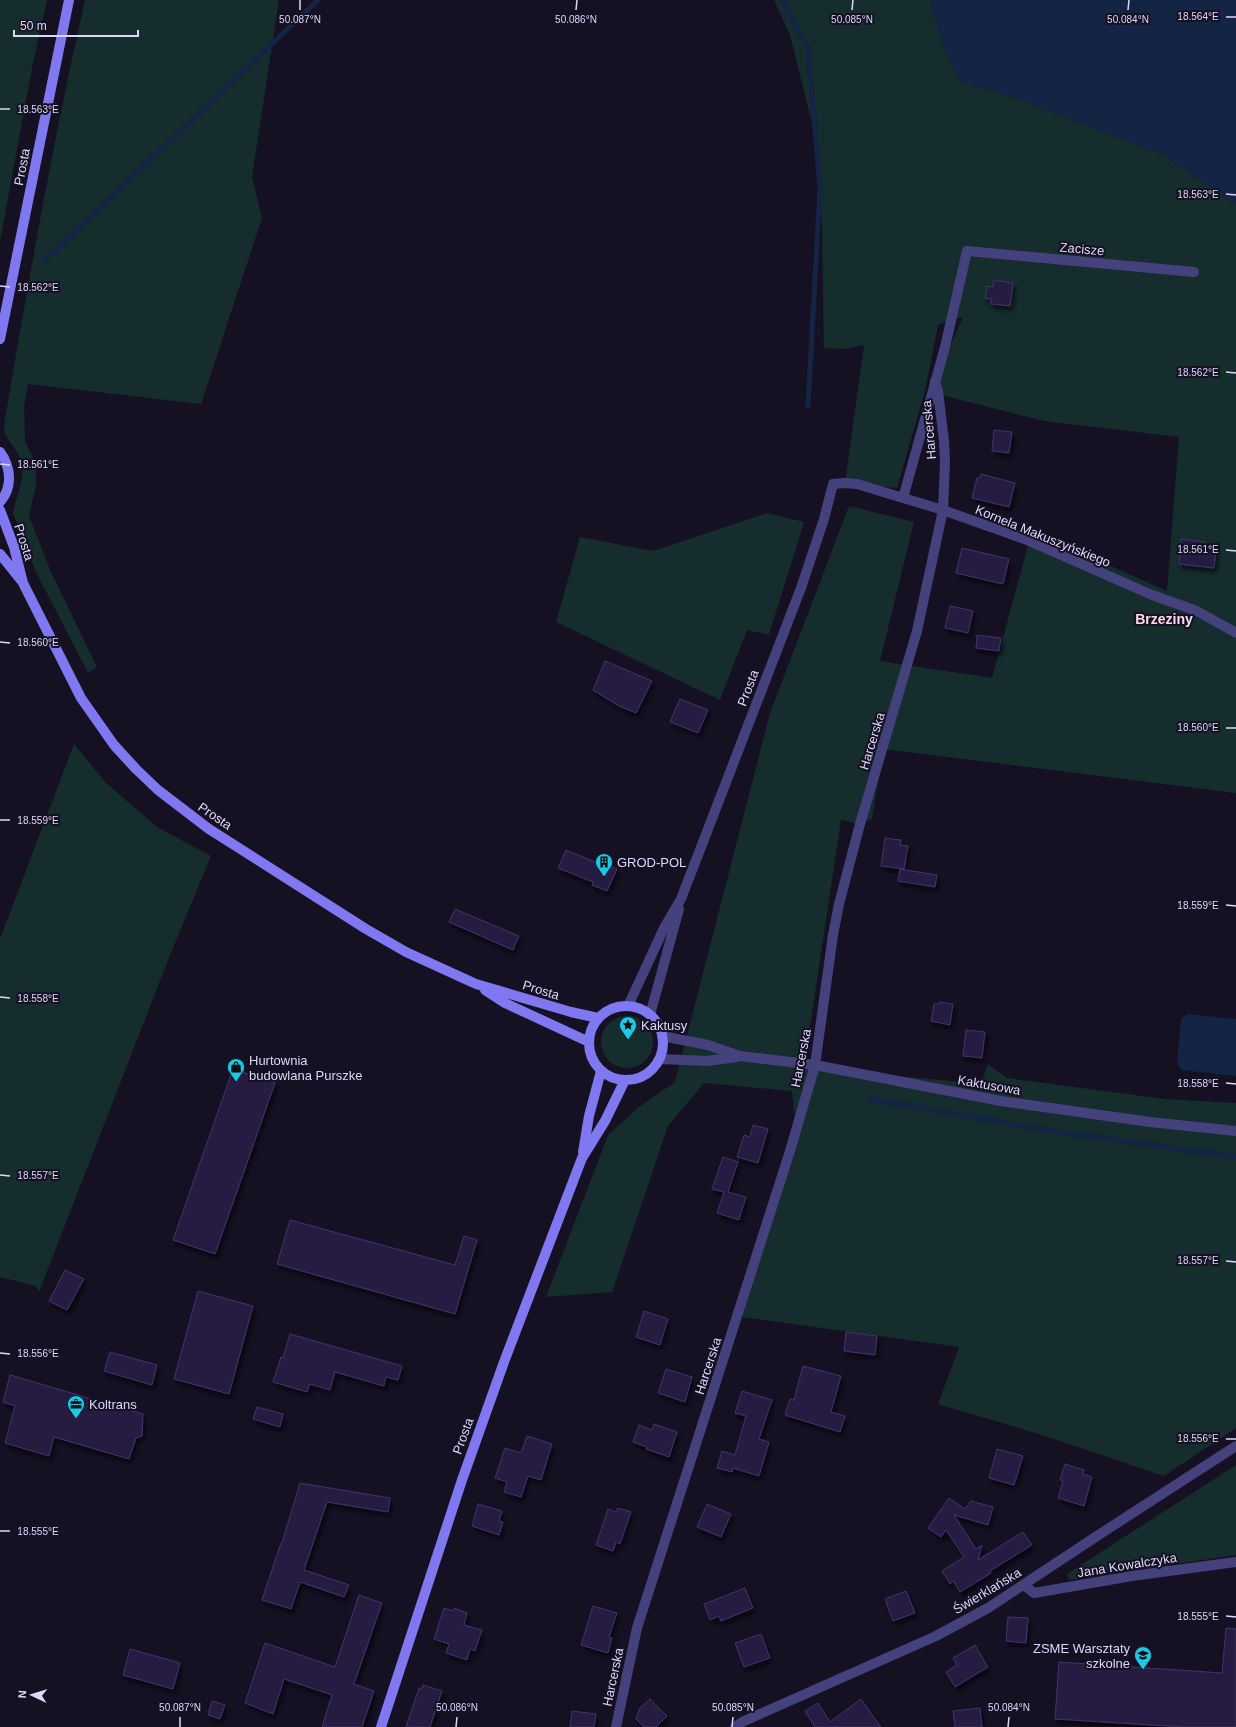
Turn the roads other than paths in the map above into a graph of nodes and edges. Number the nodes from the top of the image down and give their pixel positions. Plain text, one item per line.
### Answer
1 (69, 0) edge
2 (967, 251) joint
3 (1194, 272) dead end
4 (0, 339) edge
5 (935, 381) junction
6 (0, 452) edge
7 (833, 484) joint
8 (903, 498) junction
9 (0, 502) edge
10 (0, 510) edge
11 (943, 510) junction
12 (0, 554) edge
13 (23, 583) junction
14 (1236, 633) edge
15 (681, 899) junction
16 (476, 984) junction
17 (628, 1006) junction
18 (650, 1015) junction
19 (598, 1018) junction
20 (662, 1036) junction
21 (589, 1042) junction
22 (740, 1056) junction
23 (660, 1059) junction
24 (815, 1065) junction
25 (601, 1071) junction
26 (625, 1080) junction
27 (1236, 1131) edge
28 (582, 1158) junction
29 (1236, 1446) edge
30 (1236, 1562) edge
31 (1024, 1585) junction
32 (741, 1725) edge
33 (381, 1727) edge
34 (616, 1727) edge

1 - 4 main road, Prosta
2 - 3 street, Zacisze
2 - 5 street, Harcerska
5 - 8 street, Harcerska
5 - 11 street, Harcerska
6 - 9 main road
7 - 8 street, Kornela Makuszyńskiego
7 - 15 street, Prosta
8 - 11 street, Kornela Makuszyńskiego
10 - 13 main road, Prosta
11 - 14 street, Kornela Makuszyńskiego
11 - 24 street, Harcerska
12 - 13 main road, Prosta
13 - 16 main road, Prosta
15 - 17 street, Prosta
15 - 18 street, Prosta
16 - 19 main road, Prosta
16 - 21 main road, Prosta
17 - 18 main road
17 - 19 main road
18 - 20 main road
19 - 21 main road
20 - 22 street, Kaktusowa
20 - 23 main road
21 - 25 main road
22 - 23 street, Kaktusowa
22 - 24 street, Kaktusowa
23 - 26 main road
24 - 27 street, Kaktusowa
24 - 34 street, Harcerska
25 - 26 main road
25 - 28 main road, Prosta
26 - 28 main road, Prosta
28 - 33 main road, Prosta
29 - 31 street, Świerklańska
30 - 31 street, Jana Kowalczyka
31 - 32 street, Świerklańska

